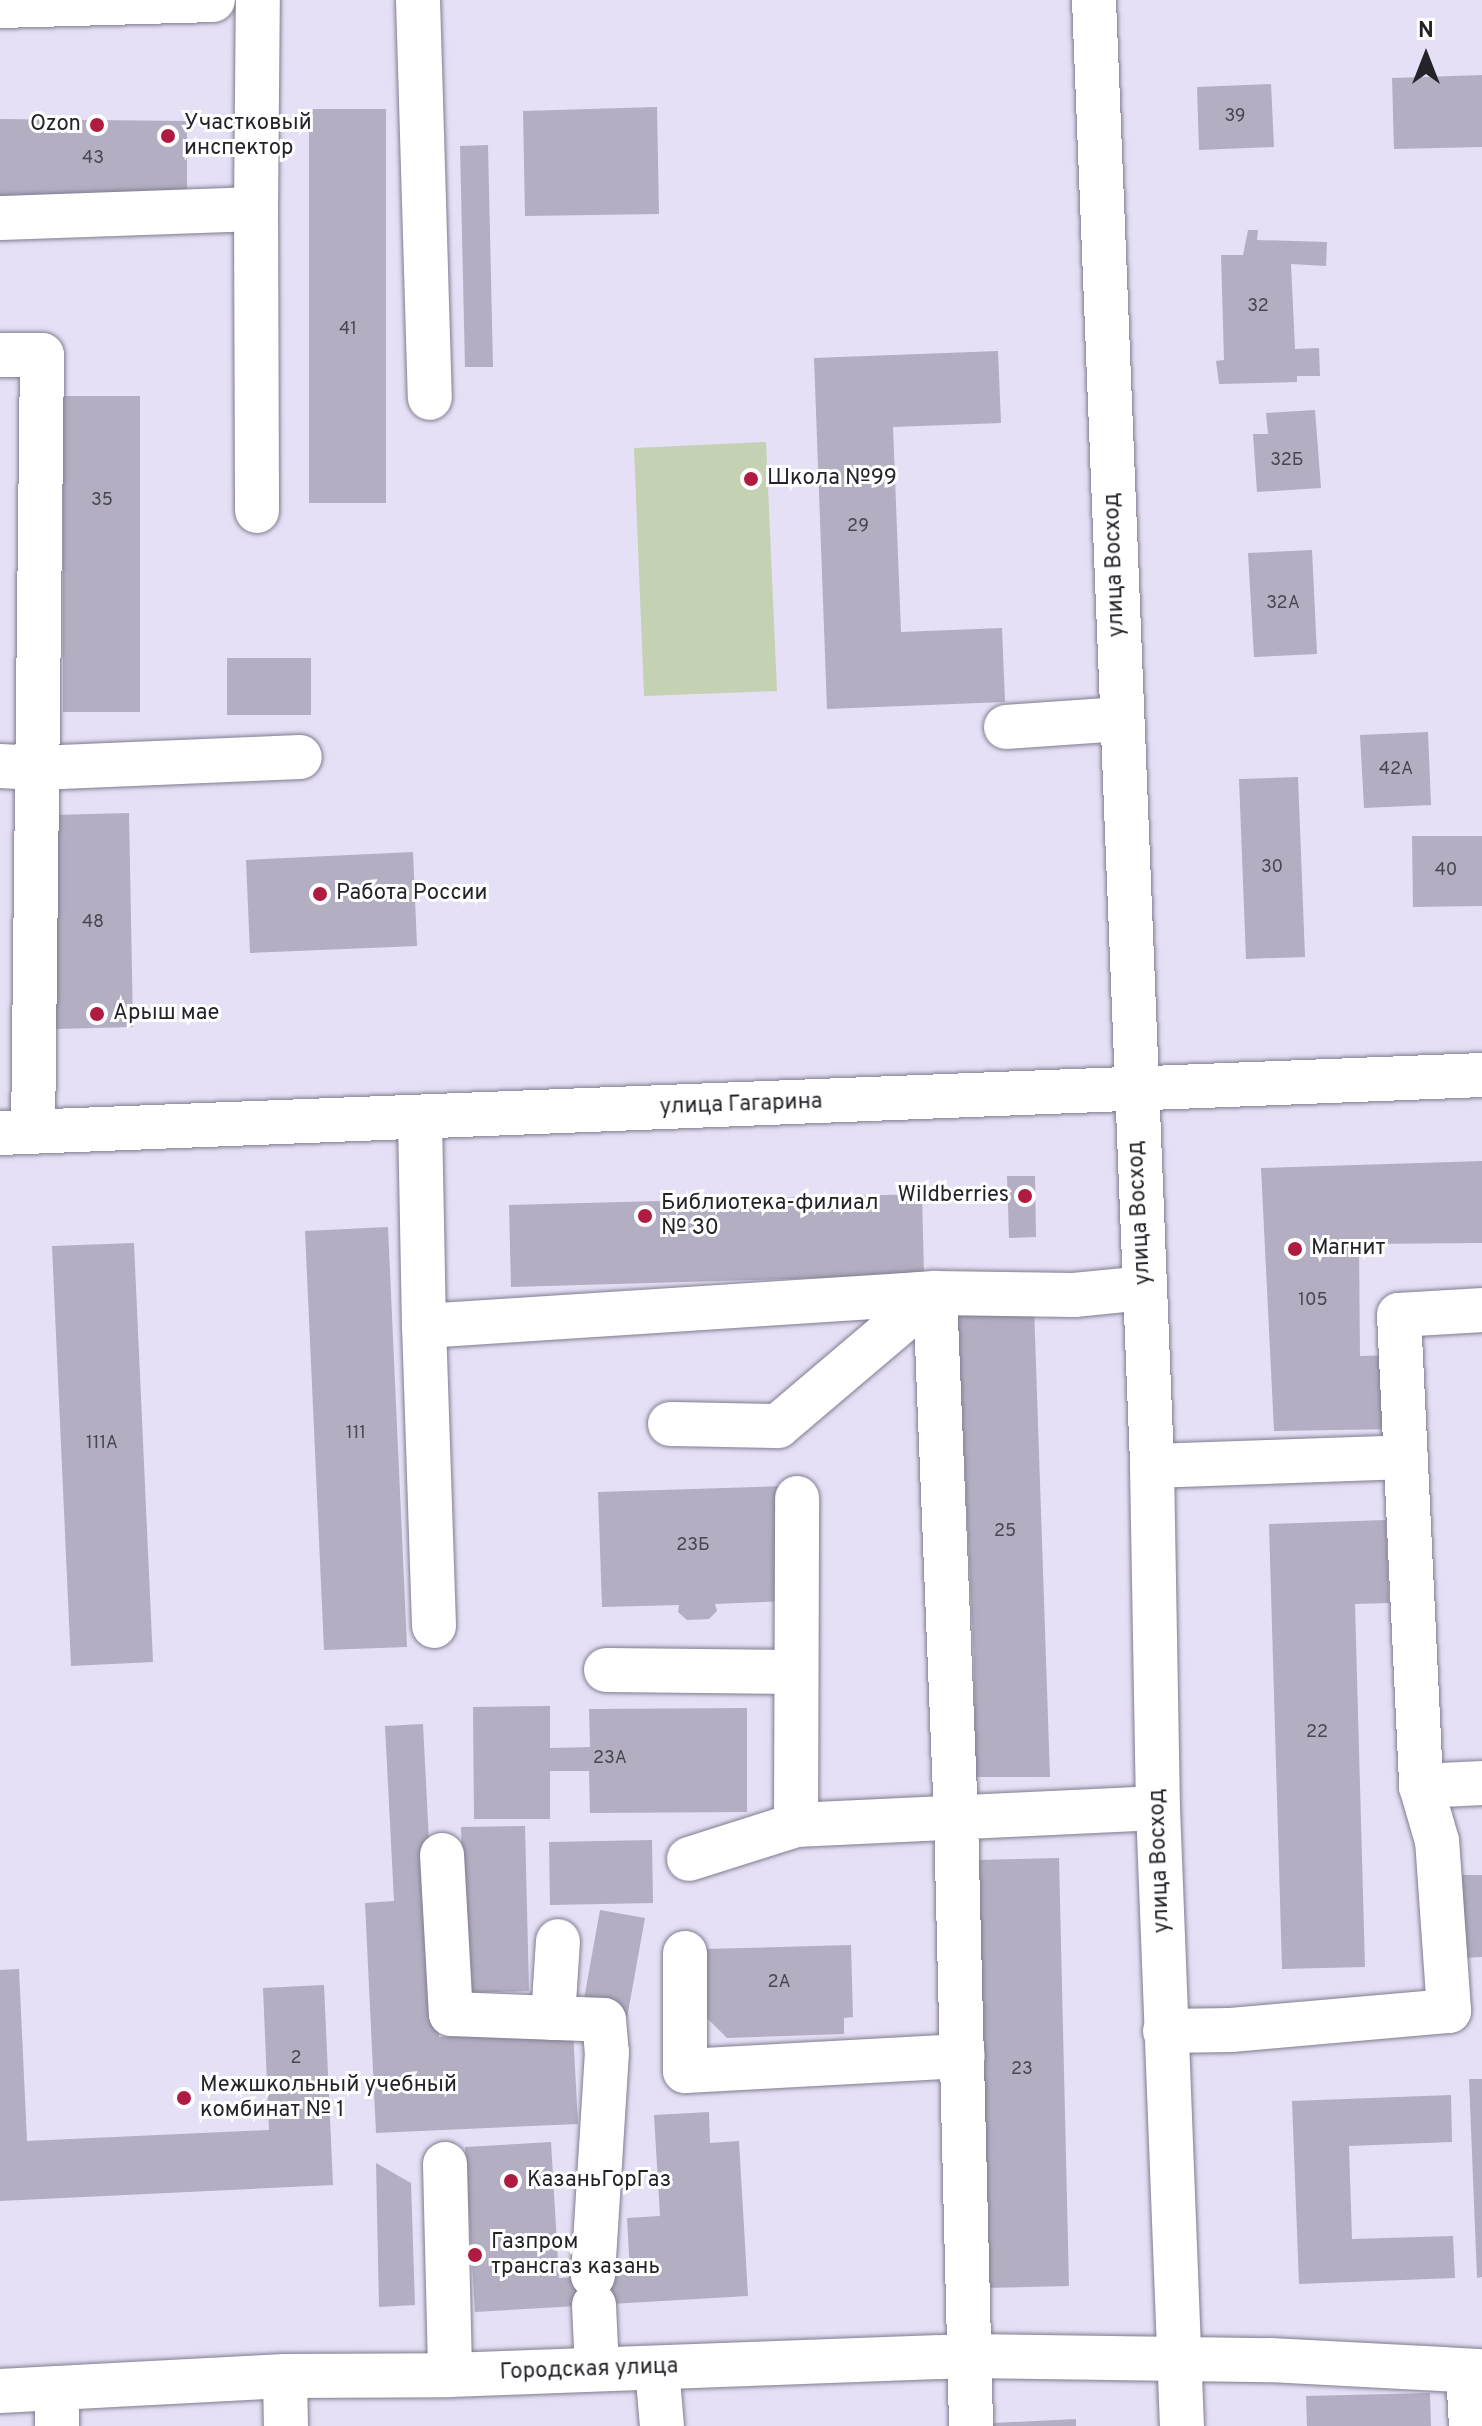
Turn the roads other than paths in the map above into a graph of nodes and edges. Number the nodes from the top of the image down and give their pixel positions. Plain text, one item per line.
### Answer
1 (182, 0) edge
2 (213, 0) edge
3 (258, 0) edge
4 (418, 0) edge
5 (1094, 0) edge
6 (0, 6) edge
7 (256, 209) junction
8 (0, 218) edge
9 (0, 355) edge
10 (430, 398) dead end
11 (257, 511) dead end
12 (1121, 719) junction
13 (1006, 727) dead end
14 (300, 757) dead end
15 (19, 767) edge
16 (1482, 1075) edge
17 (1134, 1089) junction
18 (420, 1119) junction
19 (17, 1132) edge
20 (1144, 1288) junction
21 (935, 1293) junction
22 (1482, 1310) edge
23 (424, 1326) junction
24 (670, 1424) dead end
25 (1406, 1457) junction
26 (1152, 1466) junction
27 (797, 1498) dead end
28 (434, 1626) dead end
29 (606, 1670) dead end
30 (796, 1672) junction
31 (1482, 1783) edge
32 (1421, 1786) junction
33 (1158, 1808) junction
34 (956, 1819) junction
35 (796, 1825) junction
36 (442, 1855) dead end
37 (689, 1859) dead end
38 (558, 1941) dead end
39 (685, 1953) dead end
40 (553, 2018) junction
41 (1165, 2031) junction
42 (963, 2056) junction
43 (445, 2164) dead end
44 (968, 2356) junction
45 (1179, 2358) junction
46 (657, 2368) junction
47 (597, 2369) junction
48 (1475, 2372) edge
49 (450, 2375) junction
50 (285, 2376) junction
51 (0, 2391) edge
52 (57, 2407) edge
53 (286, 2426) edge
54 (662, 2426) edge
55 (971, 2426) edge
56 (1182, 2426) edge
57 (1471, 2426) edge

1 - 2 street
1 - 6 street
3 - 7 street
4 - 10 street
5 - 12 street, улица Восход
7 - 8 street
7 - 11 street
9 - 15 street
12 - 13 street
12 - 17 street, улица Восход
14 - 15 street
15 - 19 street
16 - 17 street, улица Гагарина
17 - 18 street, улица Гагарина
17 - 20 street, улица Восход
18 - 19 street, улица Гагарина
18 - 23 street
20 - 21 street
20 - 26 street, улица Восход
21 - 23 street
21 - 24 street
21 - 34 street
22 - 25 street
23 - 28 street
25 - 26 street
25 - 32 street
26 - 33 street, улица Восход
27 - 30 street
29 - 30 street
30 - 35 street
31 - 32 street
32 - 41 street
33 - 34 street
33 - 41 street, улица Восход
34 - 35 street
34 - 42 street
35 - 37 street
36 - 40 street
38 - 40 street
39 - 42 street
40 - 47 street
41 - 45 street, улица Восход
42 - 44 street
43 - 49 street
44 - 45 street, Городская улица
44 - 46 street, Городская улица
44 - 55 street
45 - 48 street, Городская улица
45 - 56 street, улица Восход
46 - 47 street, Городская улица
46 - 54 street
47 - 49 street, Городская улица
48 - 57 street
49 - 50 street, Городская улица
50 - 52 street, Городская улица
50 - 53 street
51 - 52 street, Городская улица

